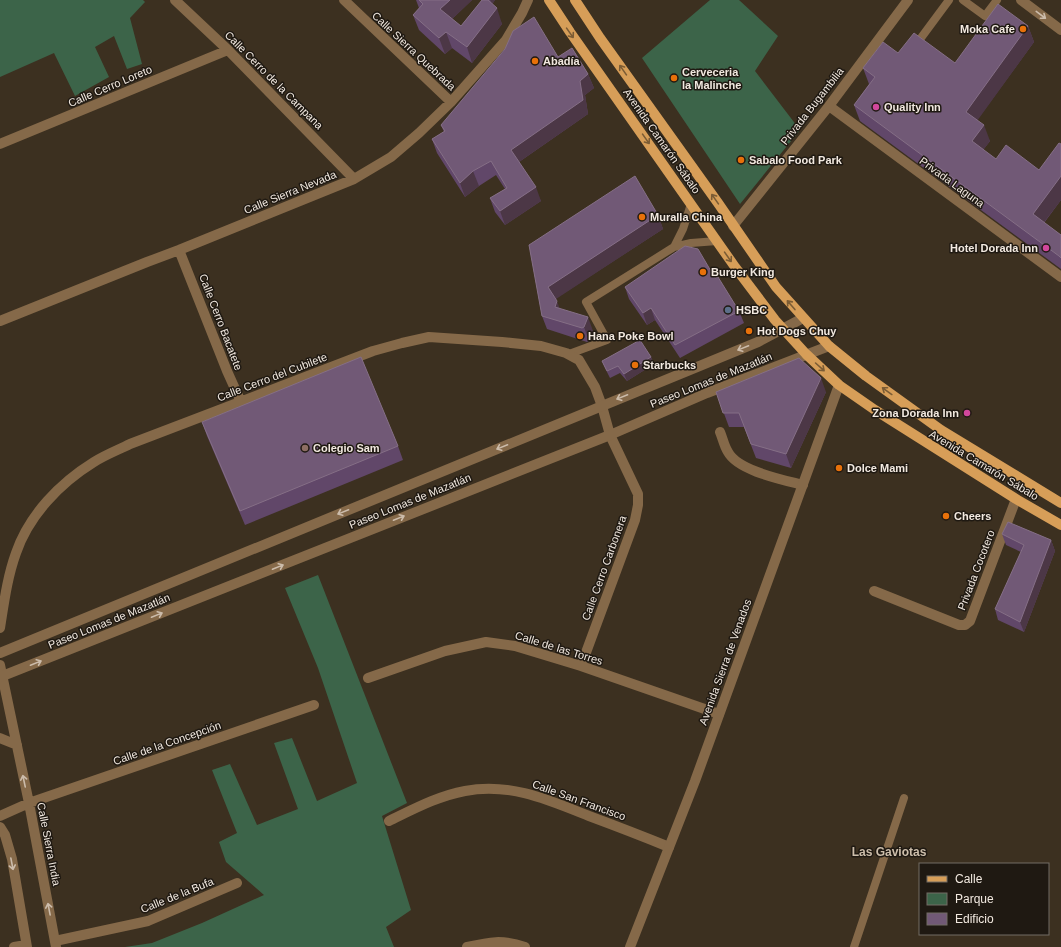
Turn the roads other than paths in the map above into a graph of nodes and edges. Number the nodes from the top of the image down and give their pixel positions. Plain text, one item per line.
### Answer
1 (175, 0) edge
2 (344, 0) edge
3 (528, 0) edge
4 (549, 0) edge
5 (575, 0) edge
6 (908, 0) edge
7 (949, 0) edge
8 (963, 0) edge
9 (997, 0) edge
10 (1021, 0) edge
11 (1061, 30) edge
12 (228, 50) junction
13 (910, 53) edge
14 (452, 102) junction
15 (829, 106) junction
16 (0, 144) edge
17 (354, 179) junction
18 (692, 204) junction
19 (733, 226) junction
20 (717, 241) junction
21 (674, 247) junction
22 (180, 250) junction
23 (1061, 277) edge
24 (803, 318) junction
25 (0, 320) edge
26 (782, 329) junction
27 (829, 346) junction
28 (569, 354) junction
29 (806, 354) junction
30 (839, 384) junction
31 (241, 402) junction
32 (602, 406) junction
33 (720, 432) dead end
34 (610, 435) junction
35 (803, 485) junction
36 (1016, 499) junction
37 (1061, 503) edge
38 (1061, 525) edge
39 (874, 591) dead end
40 (0, 628) edge
41 (0, 653) edge
42 (0, 665) edge
43 (581, 666) junction
44 (2, 677) edge
45 (368, 678) dead end
46 (314, 705) dead end
47 (719, 714) junction
48 (0, 738) edge
49 (17, 745) junction
50 (904, 798) dead end
51 (29, 803) junction
52 (0, 816) edge
53 (389, 821) dead end
54 (0, 827) edge
55 (669, 847) junction
56 (237, 883) dead end
57 (56, 944) edge
58 (26, 946) edge
59 (479, 946) edge
60 (14, 947) edge
61 (467, 947) edge
62 (525, 947) edge
63 (630, 947) edge
64 (854, 947) edge

1 - 12 street, Calle Cerro de la Campana
2 - 14 street, Calle Sierra Quebrada
3 - 14 street, Calle Sierra Nevada
4 -> 18 main road, Avenida Camarón Sábalo
19 -> 5 main road, Avenida Camarón Sábalo
6 - 15 street, Privada Bugambilia
7 - 13 lane
8 - 9 lane
10 -> 11 street
12 - 16 street, Calle Cerro Loreto
12 - 17 street, Calle Cerro de la Campana
14 - 17 street, Calle Sierra Nevada
15 - 19 street, Privada Bugambilia
15 - 23 street, Privada Laguna
17 - 22 street, Calle Sierra Nevada
18 - 20 main road, Avenida Camarón Sábalo
18 - 21 lane
24 -> 19 main road, Avenida Camarón Sábalo
20 - 21 lane
20 -> 26 main road, Avenida Camarón Sábalo
21 - 28 lane
22 - 25 street, Calle Sierra Nevada
22 - 31 street, Calle Cerro Bacatete
24 - 26 street, Paseo Lomas de Mazatlán
24 - 27 main road, Avenida Camarón Sábalo
26 - 29 main road, Avenida Camarón Sábalo
26 -> 32 street, Paseo Lomas de Mazatlán
27 - 29 street, Paseo Lomas de Mazatlán
37 -> 27 main road, Avenida Camarón Sábalo
28 - 31 street, Calle Cerro del Cubilete
28 - 32 street, Calle Cerro del Cubilete
29 -> 30 main road, Avenida Camarón Sábalo
29 - 34 street, Paseo Lomas de Mazatlán
30 - 35 street, Avenida Sierra de Venados
30 - 36 main road, Avenida Camarón Sábalo
31 - 40 street, Calle Cerro del Cubilete
32 - 34 street, Calle Cerro del Cubilete
32 -> 41 street, Paseo Lomas de Mazatlán
33 - 35 street
34 - 43 street, Calle Cerro Carbonera
44 -> 34 street, Paseo Lomas de Mazatlán
35 - 47 street, Avenida Sierra de Venados
36 - 38 main road, Avenida Camarón Sábalo
36 - 39 street, Privada Cocotero
42 - 44 street, Calle Sierra India
43 - 45 street, Calle de las Torres
43 - 47 street, Calle de las Torres
44 - 49 street, Calle Sierra India
46 - 51 street, Calle de la Concepción
47 - 55 street, Avenida Sierra de Venados
48 - 49 street
51 -> 49 street, Calle Sierra India
50 - 64 lane
51 - 52 street, Calle de la Concepción
57 -> 51 street, Calle Sierra India
53 - 55 street, Calle San Francisco
54 -> 58 street
55 - 63 street, Avenida Sierra de Venados
56 - 57 street, Calle de la Bufa
58 - 60 street
59 - 61 street
59 - 62 street

